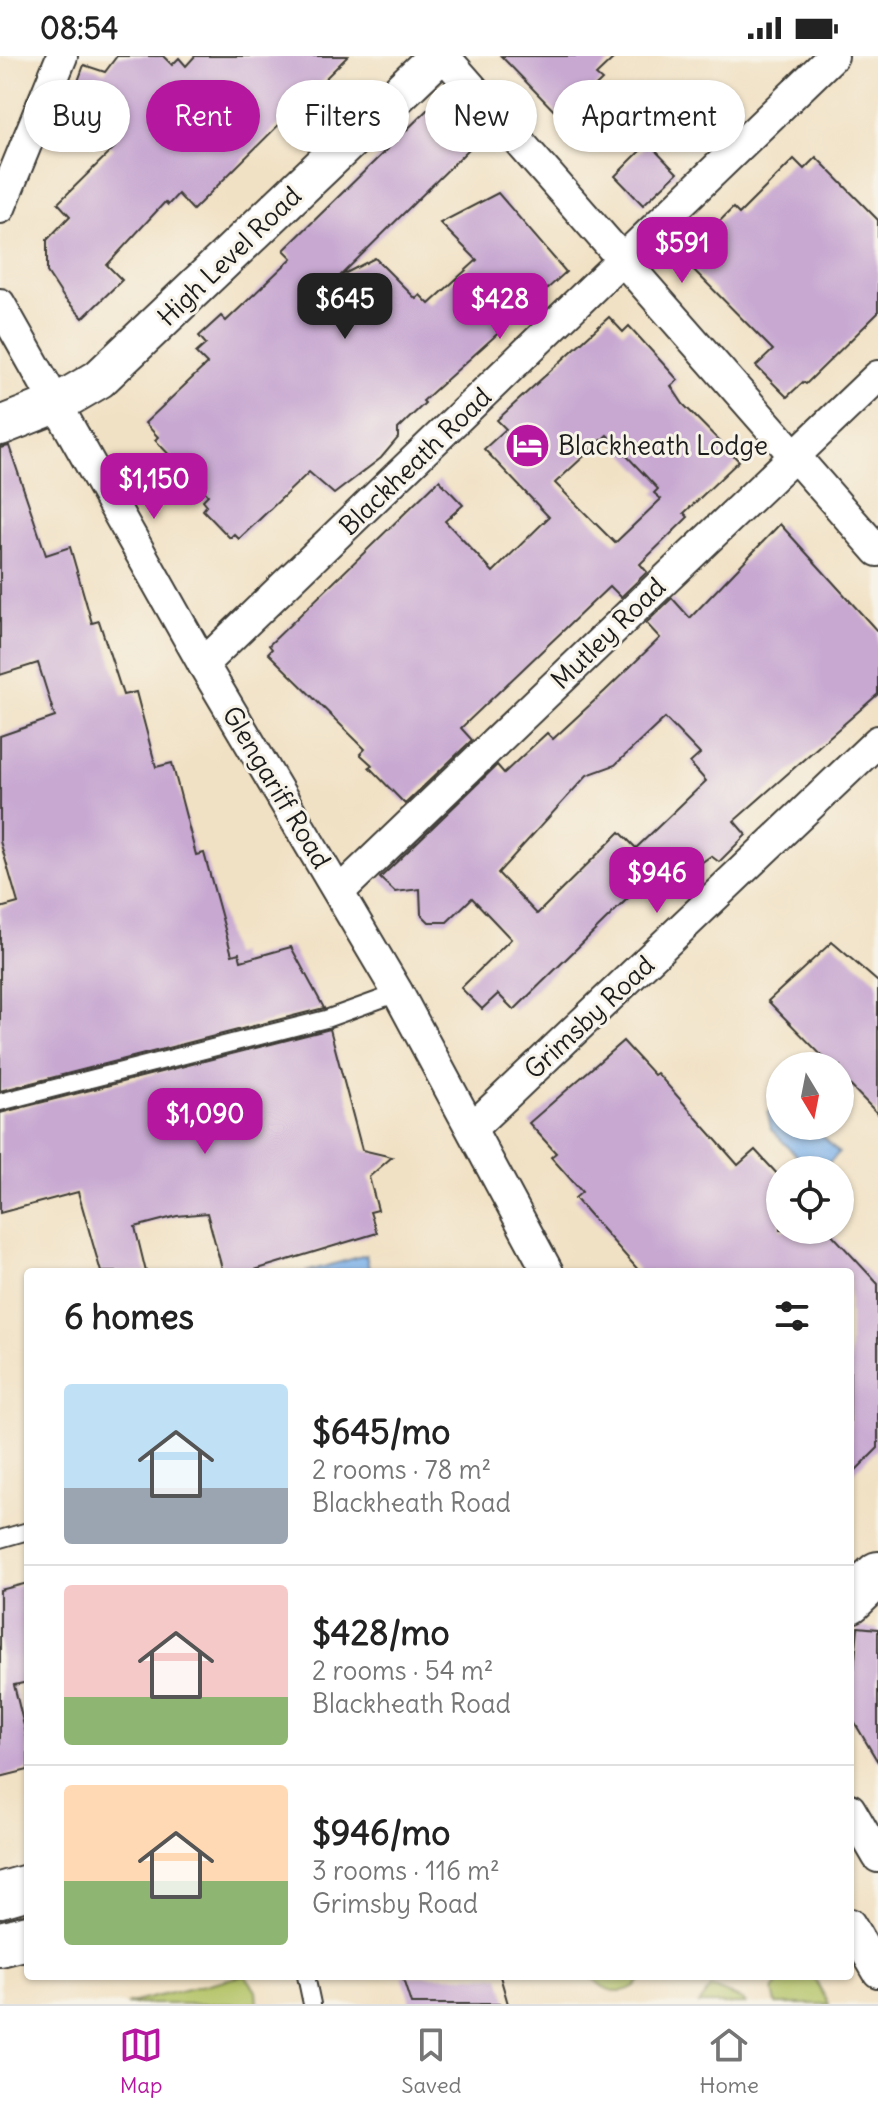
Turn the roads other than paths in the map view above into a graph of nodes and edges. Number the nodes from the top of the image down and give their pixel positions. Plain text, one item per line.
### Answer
1 (62, 56) edge
2 (438, 56) edge
3 (444, 56) edge
4 (833, 56) edge
5 (0, 208) edge
6 (624, 258) junction
7 (0, 304) edge
8 (878, 376) edge
9 (58, 403) junction
10 (0, 426) edge
11 (795, 456) junction
12 (878, 551) edge
13 (203, 664) junction
14 (878, 741) edge
15 (340, 891) junction
16 (398, 993) junction
17 (0, 1102) edge
18 (473, 1127) junction
19 (546, 1268) edge
20 (24, 1532) edge
21 (0, 1539) edge
22 (878, 1574) edge
23 (854, 1597) edge
24 (854, 1816) edge
25 (878, 1857) edge
26 (24, 1888) edge
27 (0, 1895) edge
28 (854, 1931) edge
29 (24, 1938) edge
30 (0, 1944) edge
31 (878, 1972) edge
32 (307, 1980) edge
33 (312, 2004) edge

1 - 5 street
2 - 9 street, High Level Road
3 - 6 street
4 - 6 street, Blackheath Road
6 - 11 street
6 - 13 street, Blackheath Road
7 - 9 street, Glengariff Road
8 - 11 street, Mutley Road
9 - 10 street, High Level Road
9 - 13 street, Glengariff Road
11 - 12 street
11 - 15 street, Mutley Road
13 - 15 street, Glengariff Road
14 - 18 street, Grimsby Road
15 - 16 street, Glengariff Road
16 - 17 lane
16 - 18 street, Glengariff Road
18 - 19 street, Glengariff Road
20 - 21 lane
22 - 23 main road
24 - 25 street
26 - 27 main road
28 - 31 street
29 - 30 main road
32 - 33 lane

